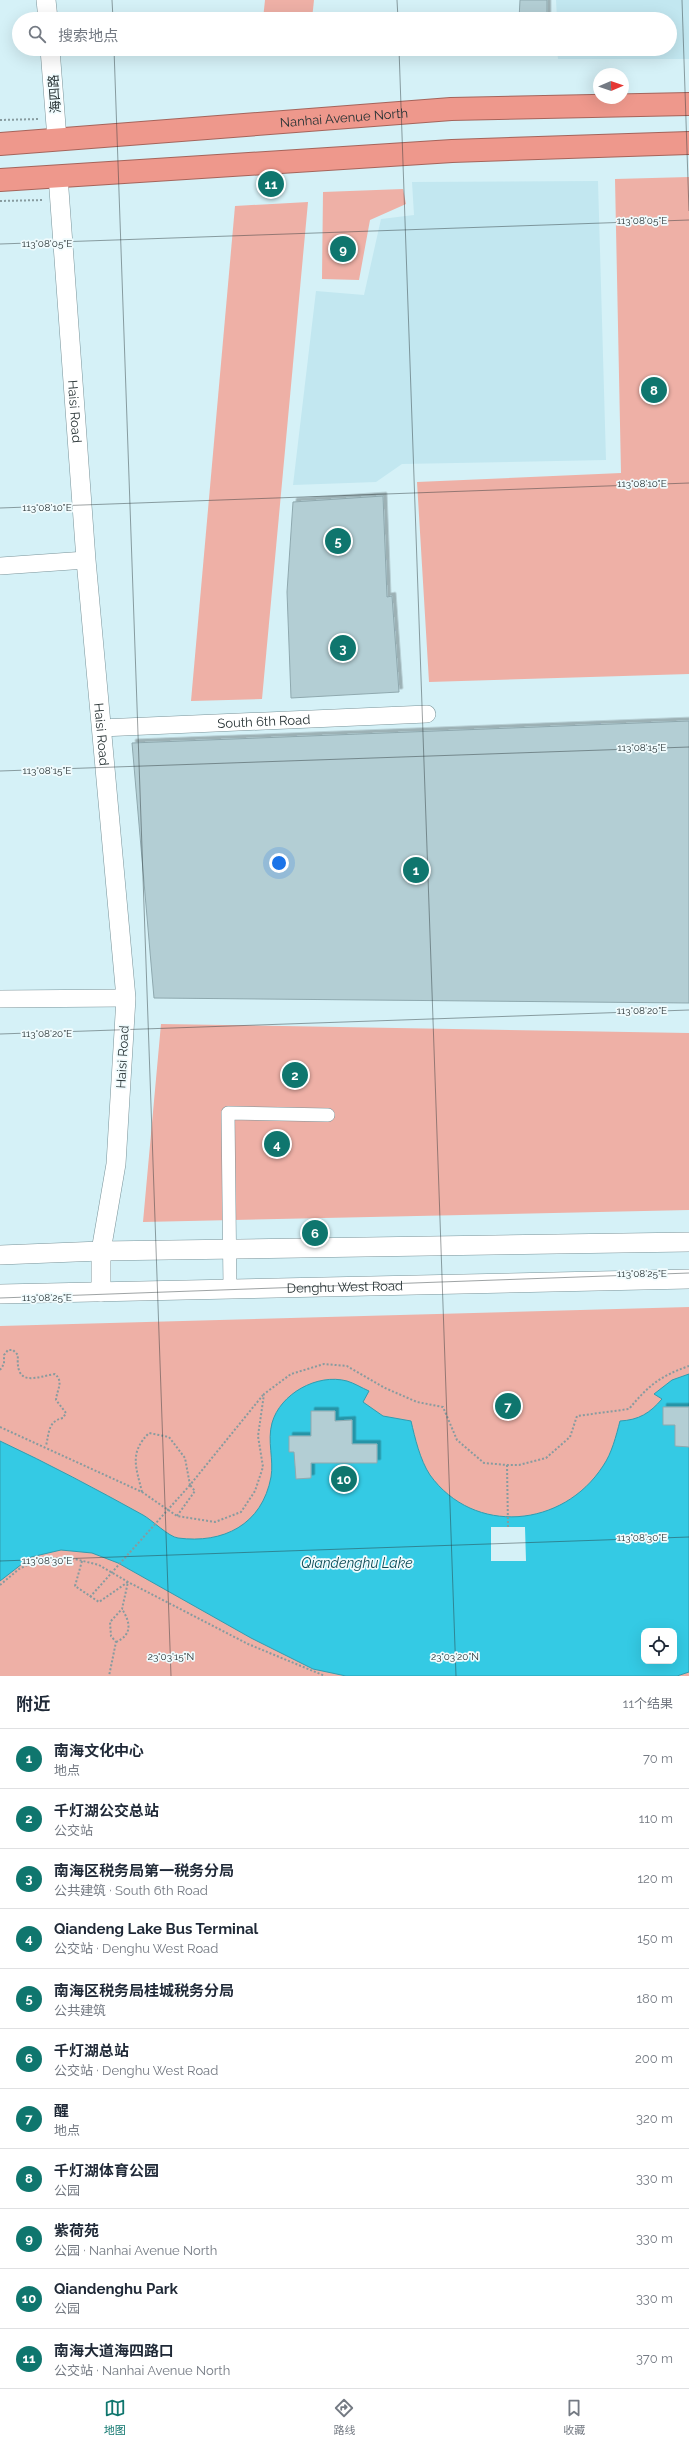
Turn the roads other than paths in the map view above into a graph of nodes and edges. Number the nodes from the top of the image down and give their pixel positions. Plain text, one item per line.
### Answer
1 (46, 0) edge
2 (47, 12) edge
3 (51, 56) edge
4 (689, 104) edge
5 (57, 139) junction
6 (689, 143) edge
7 (0, 144) edge
8 (58, 176) junction
9 (0, 180) edge
10 (86, 560) junction
11 (0, 566) edge
12 (427, 714) dead end
13 (101, 728) junction
14 (126, 998) junction
15 (0, 999) edge
16 (328, 1114) dead end
17 (689, 1242) edge
18 (229, 1249) junction
19 (101, 1251) junction
20 (0, 1255) edge
21 (689, 1280) edge
22 (230, 1289) junction
23 (101, 1292) junction
24 (0, 1294) edge

1 - 2 main road
3 - 5 main road, 海四路
4 - 5 highway, Nanhai Avenue North
5 - 7 highway, Nanhai Avenue North
6 - 8 highway
8 - 9 highway
8 - 10 main road, Haisi Road
10 - 11 street
10 - 13 main road, Haisi Road
12 - 13 street, South 6th Road
13 - 14 main road, Haisi Road
14 - 15 street
14 - 19 main road, Haisi Road
16 - 18 street
17 - 18 main road
18 - 19 main road
18 - 22 street
19 - 20 main road
19 - 23 main road, Haisi Road
21 - 22 main road, Denghu West Road
22 - 23 main road, Denghu West Road
23 - 24 main road, Denghu West Road

